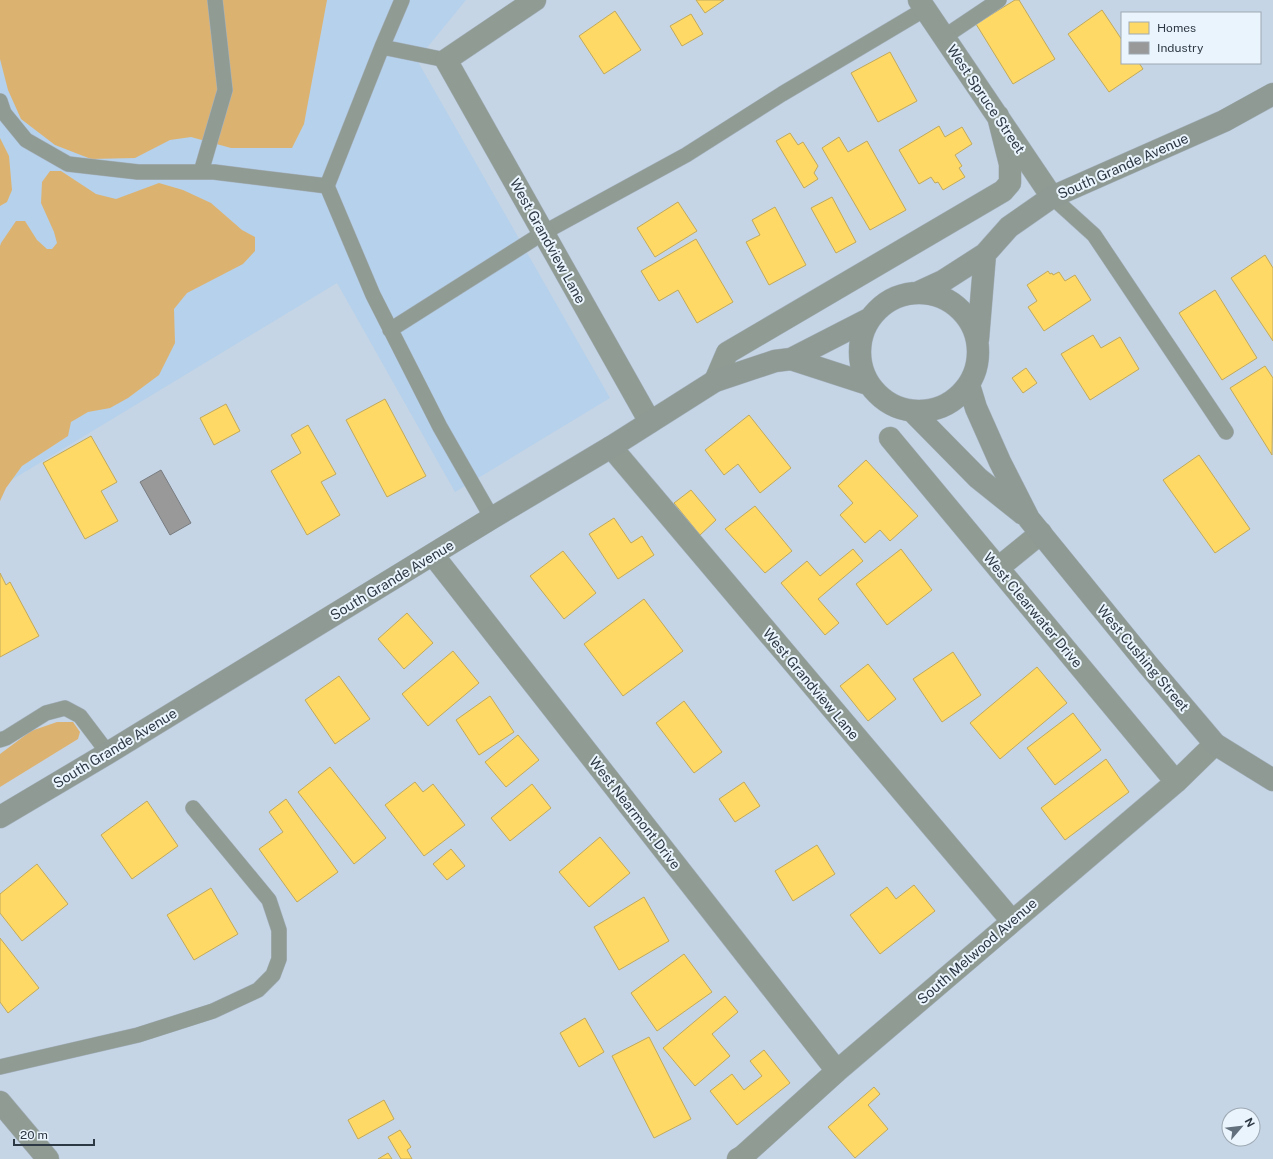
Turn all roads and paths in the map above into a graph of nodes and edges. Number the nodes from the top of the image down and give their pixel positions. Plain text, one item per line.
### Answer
1 (215, 0) edge
2 (402, 0) edge
3 (535, 0) edge
4 (999, 0) edge
5 (922, 4) edge
6 (944, 37) junction
7 (382, 47) junction
8 (446, 60) junction
9 (1273, 94) edge
10 (0, 101) edge
11 (998, 116) junction
12 (201, 172) junction
13 (328, 186) junction
14 (1052, 197) junction
15 (543, 233) junction
16 (985, 254) junction
17 (917, 293) junction
18 (869, 319) junction
19 (390, 330) junction
20 (978, 342) junction
21 (791, 359) junction
22 (715, 381) junction
23 (868, 384) junction
24 (969, 385) junction
25 (913, 412) junction
26 (650, 422) junction
27 (1226, 432) dead end
28 (890, 438) dead end
29 (611, 447) junction
30 (492, 518) junction
31 (1035, 526) junction
32 (433, 555) junction
33 (998, 568) junction
34 (0, 740) edge
35 (1215, 744) junction
36 (108, 753) junction
37 (1273, 780) edge
38 (1176, 782) junction
39 (193, 808) dead end
40 (0, 817) edge
41 (1012, 921) junction
42 (0, 1067) edge
43 (837, 1071) junction
44 (0, 1102) edge
45 (48, 1159) edge
46 (738, 1159) edge

1 - 12 lane
2 - 7 lane
3 - 8 street
4 - 6 lane
5 - 6 street, West Spruce Street
5 - 15 lane
6 - 11 street, West Spruce Street
7 - 8 lane
7 - 13 lane
8 - 15 street, West Grandview Lane
9 - 14 main road, South Grande Avenue
10 - 12 lane
11 - 14 street, West Spruce Street
11 - 22 street
12 - 13 lane
13 - 19 lane
14 - 16 main road, South Grande Avenue
14 - 27 lane
15 - 19 lane
15 - 26 street, West Grandview Lane
16 - 17 main road, South Grande Avenue
16 - 20 main road
17 - 18 main road
17 - 20 main road
18 - 21 main road, South Grande Avenue
18 - 23 main road
19 - 30 lane
20 - 24 main road
21 - 22 main road, South Grande Avenue
21 - 23 main road, South Grande Avenue
22 - 26 main road, South Grande Avenue
23 - 25 main road
24 - 25 main road
24 - 31 main road, West Cushing Street
25 - 31 main road, West Cushing Street
26 - 29 main road, South Grande Avenue
28 - 33 street, West Clearwater Drive
29 - 30 main road, South Grande Avenue
29 - 41 street, West Grandview Lane
30 - 32 main road, South Grande Avenue
31 - 33 street
31 - 35 main road, West Cushing Street
32 - 36 main road, South Grande Avenue
32 - 43 street, West Nearmont Drive
33 - 38 street, West Clearwater Drive
34 - 36 lane
35 - 37 main road, West Cushing Street
35 - 38 street, South Melwood Avenue
36 - 40 main road, South Grande Avenue
38 - 41 street, South Melwood Avenue
39 - 42 lane
41 - 43 street, South Melwood Avenue
43 - 46 street, South Melwood Avenue
44 - 45 street

